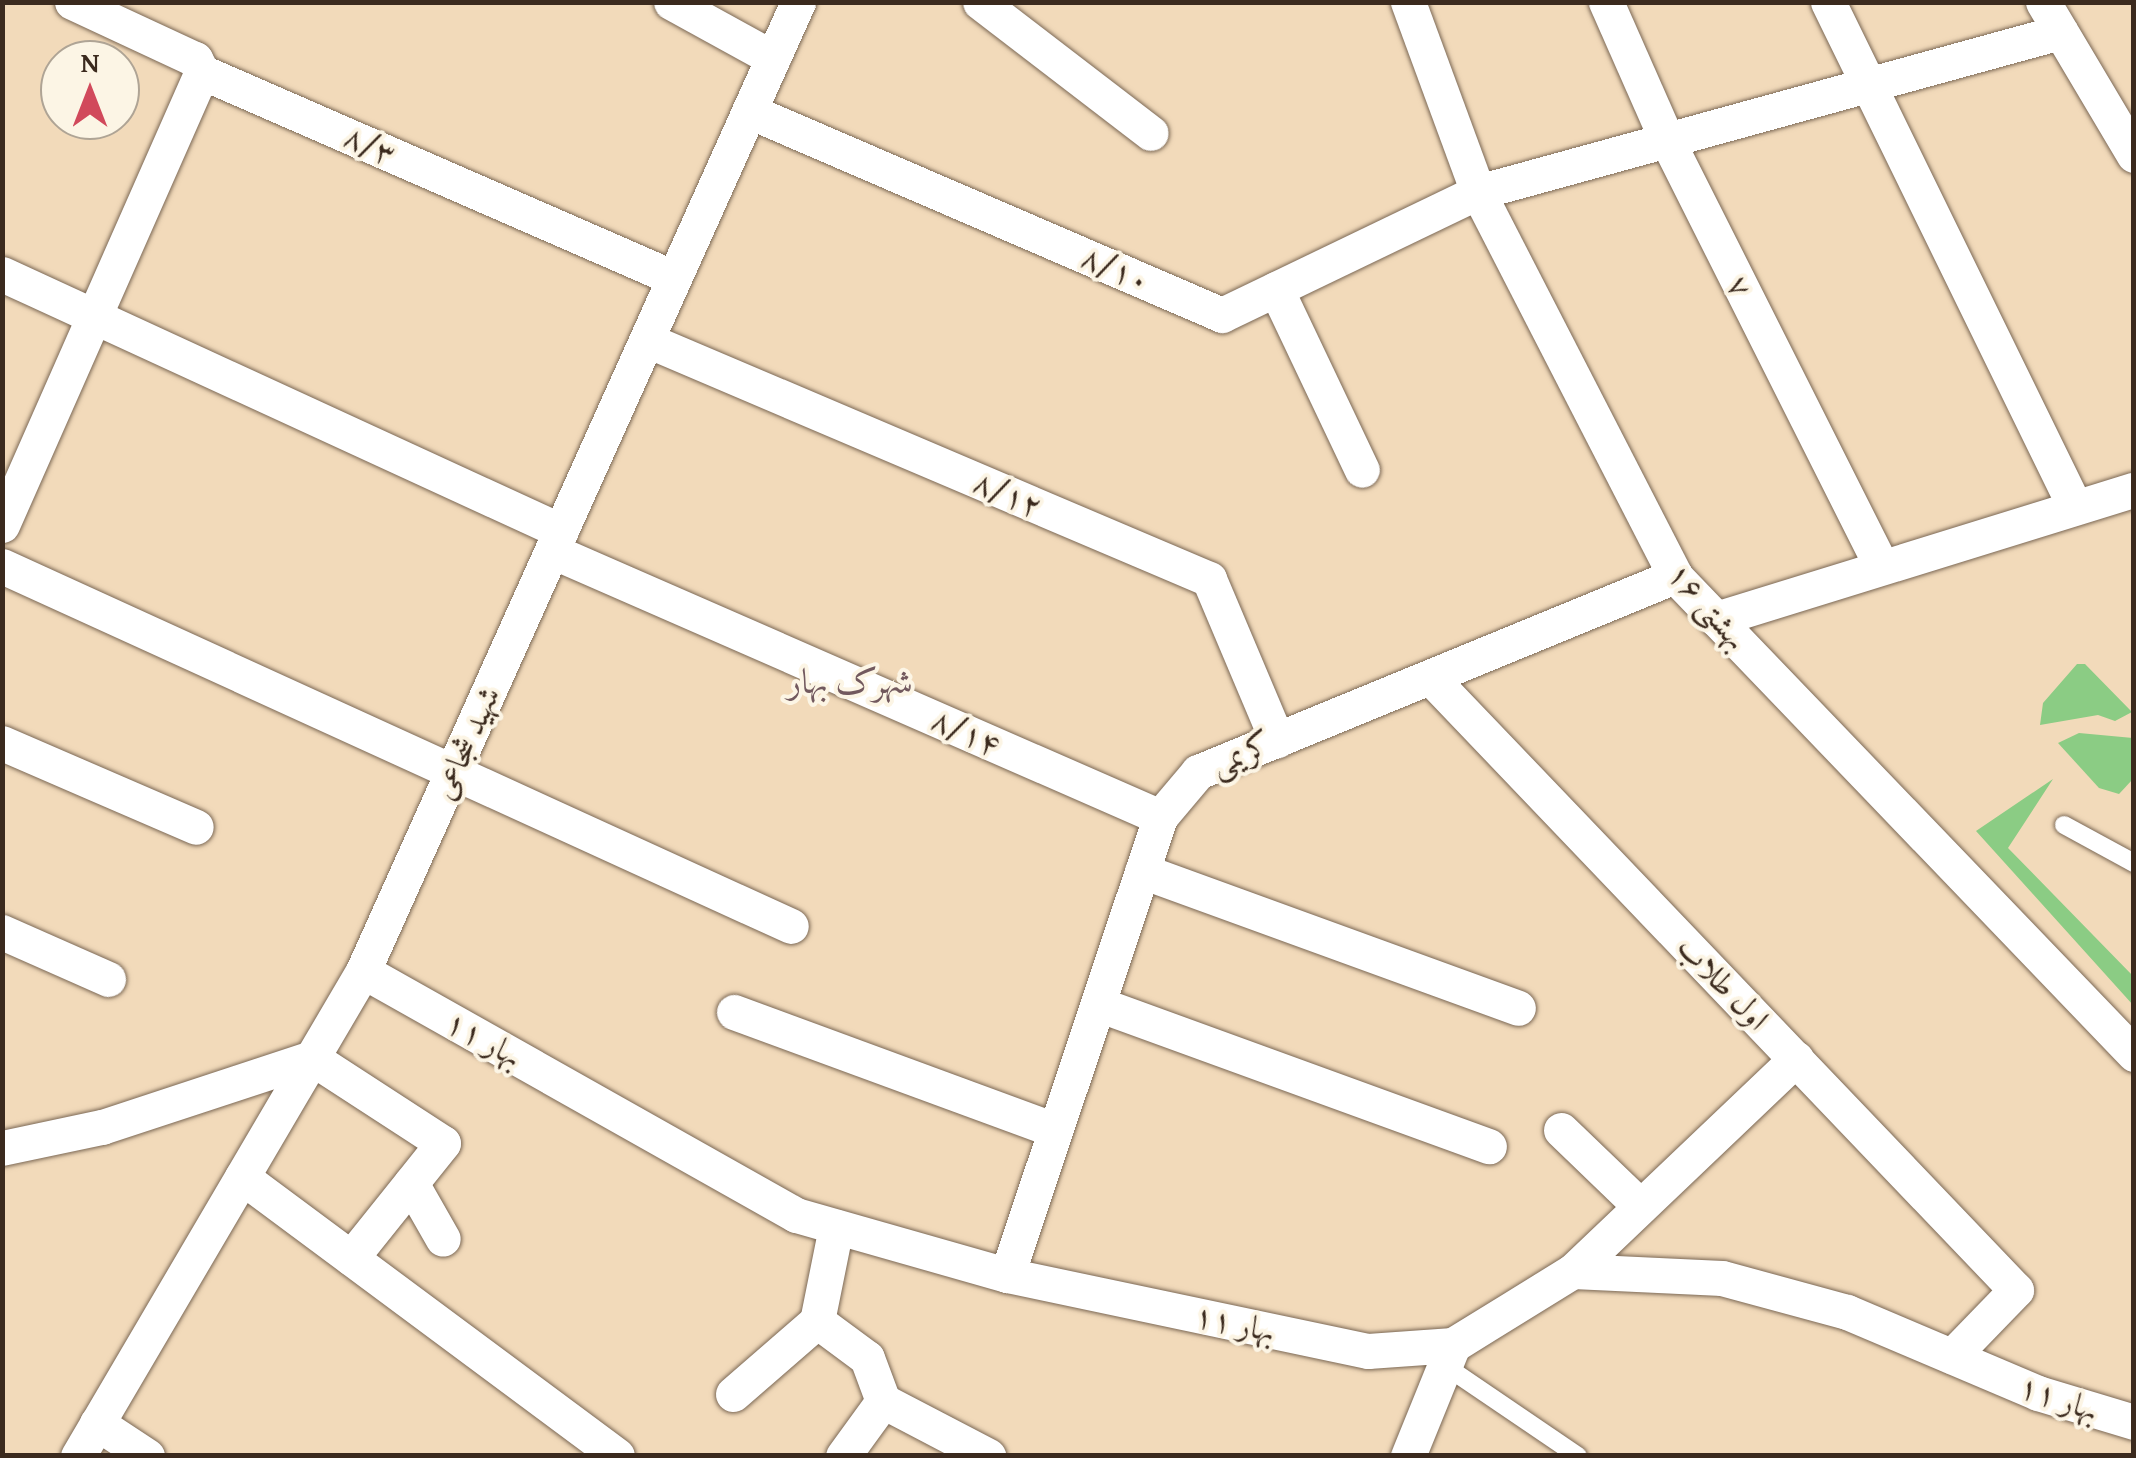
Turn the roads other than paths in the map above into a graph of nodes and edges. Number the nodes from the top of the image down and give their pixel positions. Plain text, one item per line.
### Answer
1 (72, 2) edge
2 (671, 2) edge
3 (798, 2) edge
4 (980, 2) edge
5 (1408, 2) edge
6 (1606, 2) edge
7 (1828, 2) edge
8 (2051, 17) edge
9 (773, 58) junction
10 (202, 72) junction
11 (1869, 85) junction
12 (749, 112) junction
13 (1152, 133) dead end
14 (1667, 140) junction
15 (2134, 155) edge
16 (1478, 192) junction
17 (2, 274) edge
18 (674, 278) junction
19 (1276, 289) junction
20 (94, 316) junction
21 (647, 340) junction
22 (18, 449) edge
23 (1362, 470) dead end
24 (2134, 490) edge
25 (2074, 504) junction
26 (2, 525) edge
27 (556, 541) junction
28 (2, 566) edge
29 (1881, 566) junction
30 (1675, 576) junction
31 (1716, 619) junction
32 (1430, 676) junction
33 (1277, 740) junction
34 (2, 743) edge
35 (453, 771) junction
36 (1160, 817) junction
37 (2064, 825) dead end
38 (196, 828) dead end
39 (2134, 864) edge
40 (1142, 871) junction
41 (792, 926) dead end
42 (2, 932) edge
43 (364, 971) junction
44 (108, 979) dead end
45 (1098, 1004) junction
46 (1518, 1008) dead end
47 (734, 1012) dead end
48 (2134, 1054) edge
49 (312, 1058) junction
50 (1796, 1059) junction
51 (1055, 1130) junction
52 (1561, 1130) dead end
53 (1489, 1146) dead end
54 (2, 1148) edge
55 (242, 1177) junction
56 (412, 1182) junction
57 (1640, 1205) junction
58 (836, 1227) junction
59 (443, 1239) dead end
60 (351, 1258) junction
61 (1573, 1271) junction
62 (1006, 1276) junction
63 (817, 1321) junction
64 (1448, 1355) junction
65 (1952, 1356) junction
66 (733, 1394) dead end
67 (883, 1401) junction
68 (97, 1422) junction
69 (2134, 1422) edge
70 (78, 1456) edge
71 (148, 1456) edge
72 (617, 1456) edge
73 (844, 1456) edge
74 (988, 1456) edge
75 (1408, 1456) edge
76 (1578, 1456) edge

1 - 10 street, ۸/۳
2 - 9 street
3 - 9 street, شهید شجاعی
4 - 13 street
5 - 16 street, ۱۶ بهشتی
6 - 14 street, ۷
7 - 11 street
8 - 11 street, ۸/۱۰
8 - 15 street
9 - 12 street, شهید شجاعی
10 - 18 street, ۸/۳
10 - 20 street
11 - 14 street, ۸/۱۰
11 - 25 street
12 - 18 street, شهید شجاعی
12 - 19 street, ۸/۱۰
14 - 16 street, ۸/۱۰
14 - 29 street, ۷
16 - 19 street, ۸/۱۰
16 - 30 street, ۱۶ بهشتی
17 - 20 street, ۸/۱۴
18 - 21 street, شهید شجاعی
19 - 23 street
20 - 22 street
20 - 27 street, ۸/۱۴
21 - 27 street, شهید شجاعی
21 - 33 street, ۸/۱۲
22 - 26 street
24 - 25 street
25 - 29 street
27 - 35 street, شهید شجاعی
27 - 36 street, ۸/۱۴
28 - 35 street
29 - 31 street
30 - 31 street, ۱۶ بهشتی
30 - 32 street, کریمی
31 - 48 street, ۱۶ بهشتی
32 - 33 street, کریمی
32 - 50 street, اول طلاب
33 - 36 street, کریمی
34 - 38 street
35 - 41 street
35 - 43 street, شهید شجاعی
36 - 40 street, کریمی
37 - 39 lane
40 - 45 street, کریمی
40 - 46 street
42 - 44 street
43 - 49 street, شهید شجاعی
43 - 58 street, بهار ۱۱
45 - 51 street, کریمی
45 - 53 street
47 - 51 street
49 - 54 street
49 - 55 street, شهید شجاعی
49 - 56 street
50 - 57 street
50 - 65 street, اول طلاب
51 - 62 street, کریمی
52 - 57 street
55 - 60 street
55 - 68 street, شهید شجاعی
56 - 59 street
56 - 60 street
57 - 61 street
58 - 62 street, بهار ۱۱
58 - 63 street
60 - 72 street
61 - 64 street, بهار ۱۱
61 - 65 street, بهار ۱۱
62 - 64 street, بهار ۱۱
63 - 66 street
63 - 67 street
64 - 75 street
64 - 76 lane
65 - 69 street, بهار ۱۱
67 - 73 street
67 - 74 street
68 - 70 street, شهید شجاعی
68 - 71 street

